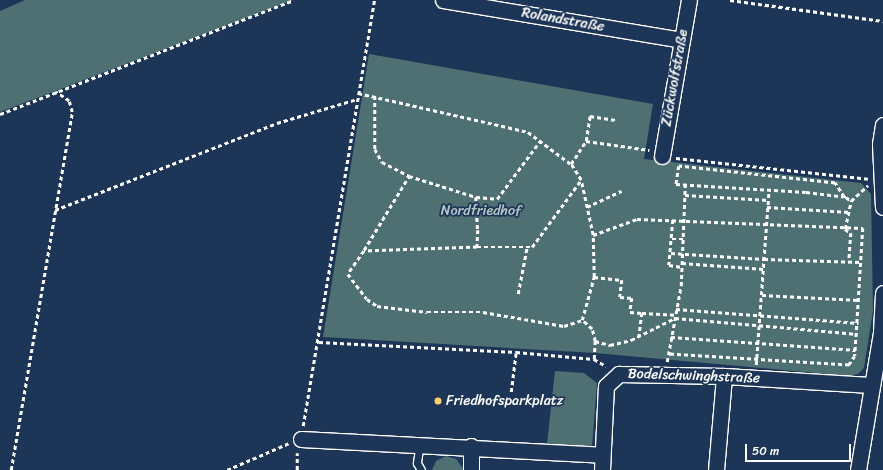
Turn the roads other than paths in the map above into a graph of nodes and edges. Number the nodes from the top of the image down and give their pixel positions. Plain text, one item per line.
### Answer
1 (443, 0) edge
2 (689, 0) edge
3 (682, 40) junction
4 (883, 125) edge
5 (662, 153) road end
6 (883, 207) edge
7 (883, 293) edge
8 (724, 376) junction
9 (871, 385) junction
10 (301, 439) road end
11 (420, 443) junction
12 (471, 446) junction
13 (602, 455) junction
14 (421, 470) edge
15 (471, 470) edge
16 (602, 470) edge
17 (716, 470) edge
18 (858, 470) edge

1 - 3 street, Rolandstraße
2 - 3 street, Zückwolfstraße
3 - 5 street, Zückwolfstraße
4 - 6 street
7 - 9 street
8 - 9 street, Bodelschwinghstraße
8 - 13 street, Bodelschwinghstraße
8 - 17 street
9 - 18 street
10 - 11 street
11 - 12 street
11 - 14 lane
12 - 13 street
12 - 15 street
13 - 16 street, Bodelschwinghstraße

